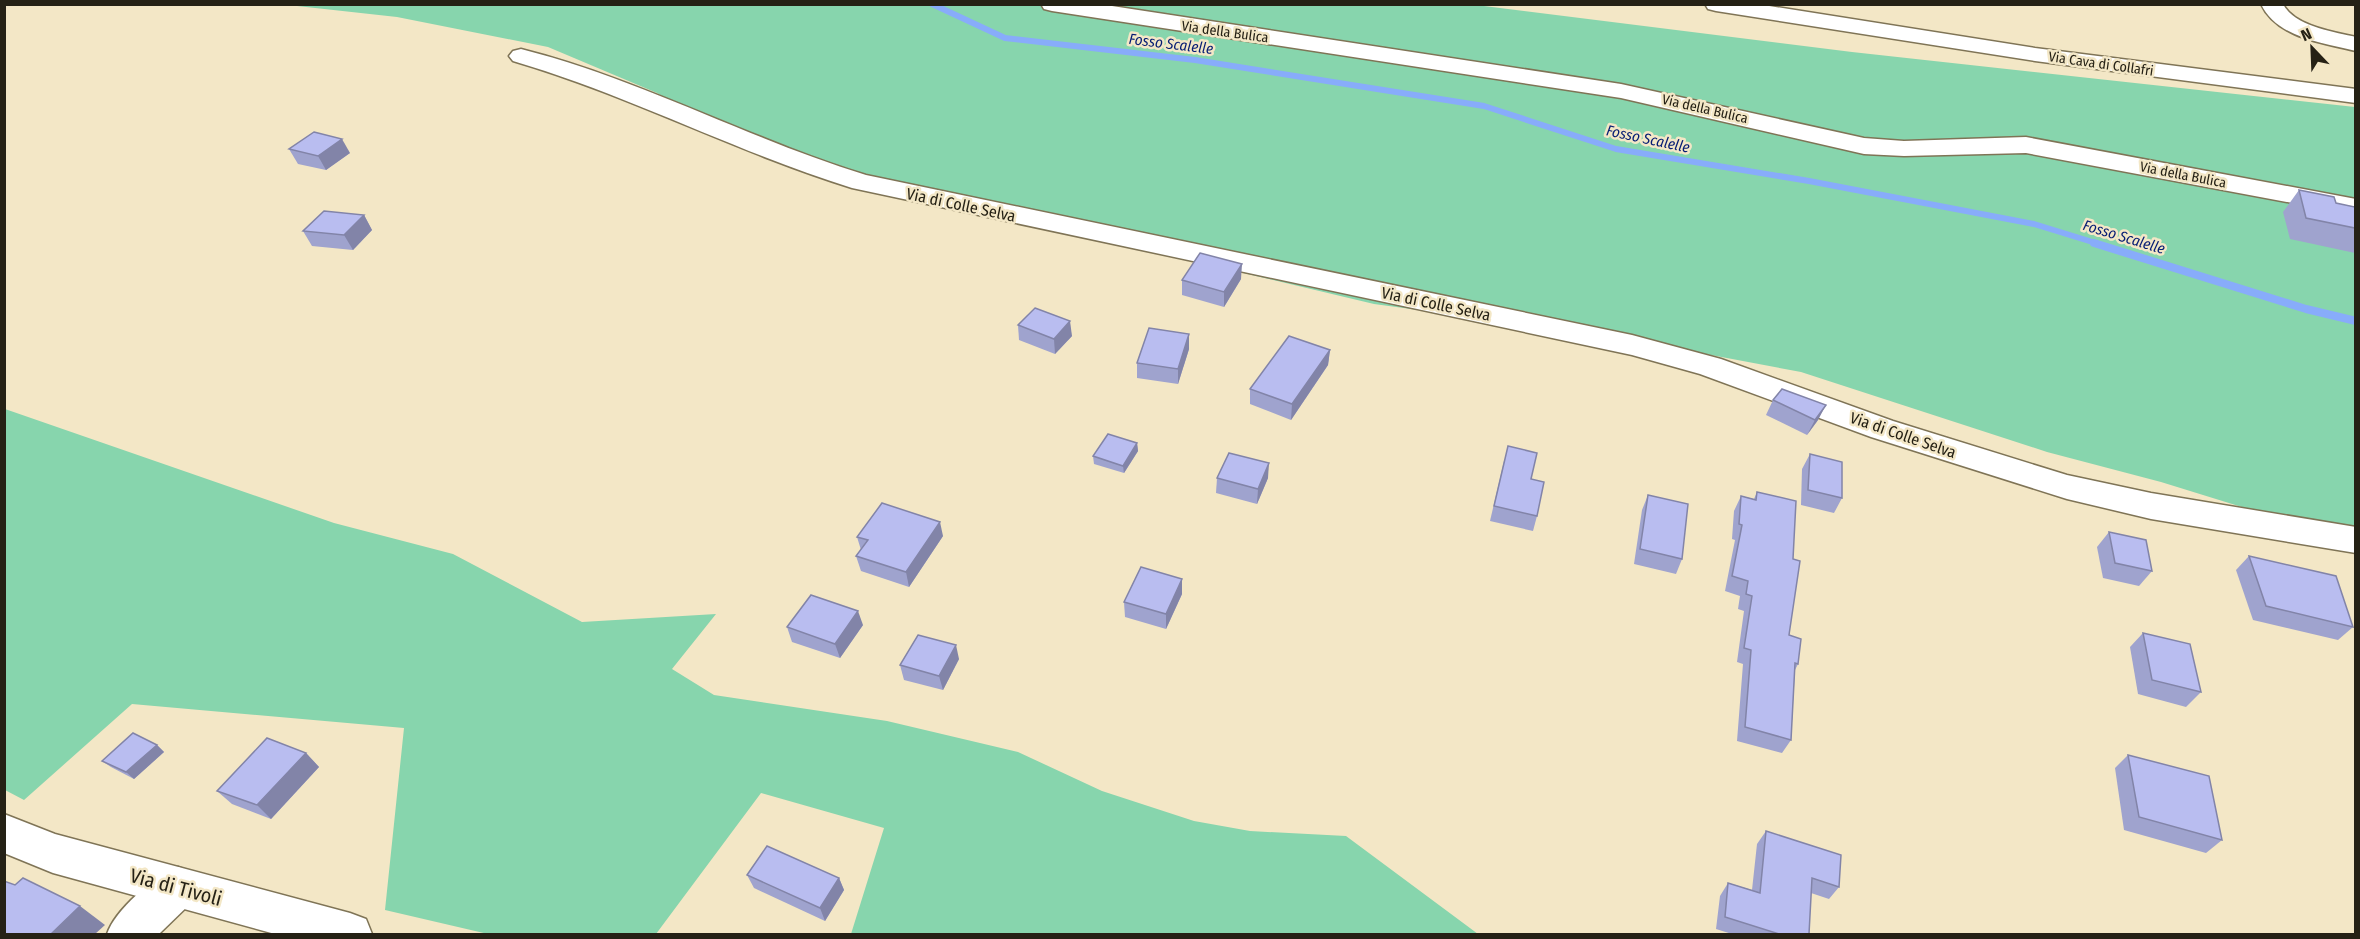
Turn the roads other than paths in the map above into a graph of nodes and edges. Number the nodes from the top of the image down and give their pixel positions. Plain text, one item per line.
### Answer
1 (1052, 4) edge
2 (1716, 4) edge
3 (2272, 4) edge
4 (2355, 44) edge
5 (521, 56) dead end
6 (2355, 96) edge
7 (2355, 207) edge
8 (2355, 540) edge
9 (4, 833) edge
10 (178, 887) junction
11 (129, 934) edge
12 (350, 934) edge

1 - 7 street, Via della Bulica
2 - 6 street, Via Cava di Collafri
3 - 4 street
5 - 8 street, Via di Colle Selva
9 - 10 street, Via di Tivoli
10 - 11 street
10 - 12 street, Via di Tivoli

